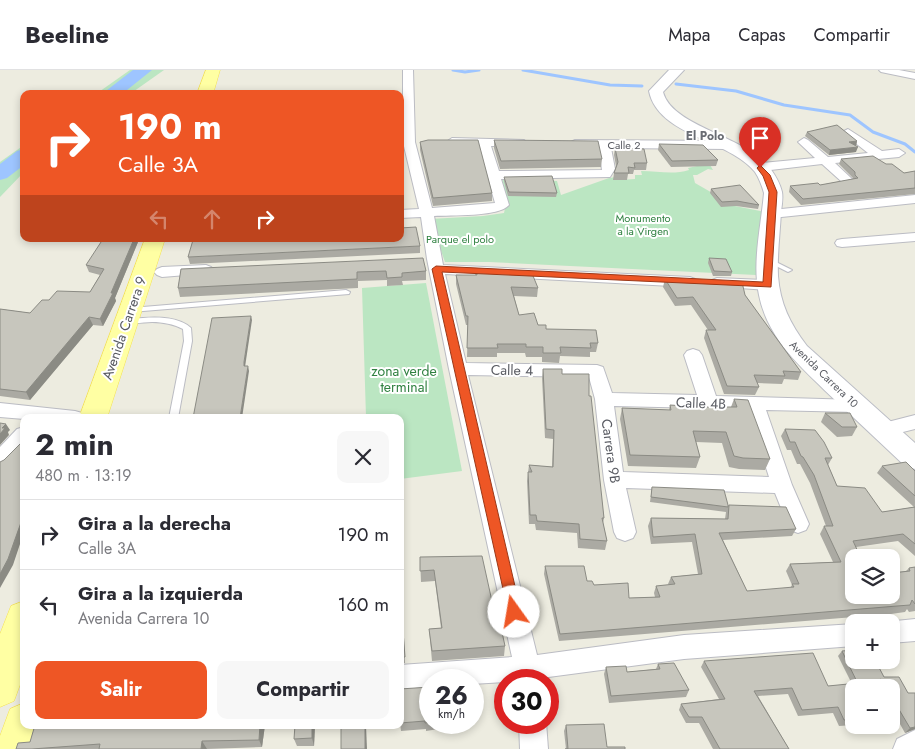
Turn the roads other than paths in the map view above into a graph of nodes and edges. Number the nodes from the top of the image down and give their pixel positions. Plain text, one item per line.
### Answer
1 (213, 70) edge
2 (408, 70) edge
3 (677, 70) edge
4 (884, 70) edge
5 (915, 76) edge
6 (206, 90) edge
7 (848, 132) edge
8 (409, 142) edge
9 (438, 142) edge
10 (484, 142) junction
11 (804, 142) dead end
12 (534, 143) edge
13 (564, 144) edge
14 (604, 144) junction
15 (729, 145) junction
16 (899, 153) dead end
17 (879, 155) junction
18 (826, 161) junction
19 (760, 168) junction
20 (493, 174) junction
21 (606, 174) joint
22 (846, 179) edge
23 (915, 199) edge
24 (772, 214) junction
25 (404, 215) edge
26 (425, 222) junction
27 (915, 237) edge
28 (154, 242) edge
29 (172, 242) edge
30 (842, 244) dead end
31 (415, 260) edge
32 (768, 260) junction
33 (435, 264) junction
34 (220, 269) edge
35 (788, 270) dead end
36 (162, 272) junction
37 (767, 286) junction
38 (346, 292) dead end
39 (137, 315) junction
40 (693, 355) dead end
41 (458, 368) junction
42 (597, 371) joint
43 (604, 400) junction
44 (709, 403) junction
45 (756, 404) junction
46 (857, 406) junction
47 (0, 410) edge
48 (27, 414) edge
49 (95, 414) edge
50 (114, 414) edge
51 (174, 414) edge
52 (915, 422) edge
53 (883, 430) junction
54 (20, 438) edge
55 (915, 459) edge
56 (0, 460) edge
57 (614, 480) junction
58 (782, 485) junction
59 (798, 524) dead end
60 (625, 532) dead end
61 (20, 629) edge
62 (915, 630) edge
63 (900, 631) edge
64 (845, 636) edge
65 (526, 669) edge
66 (556, 669) edge
67 (494, 675) edge
68 (404, 677) edge
69 (0, 688) edge
70 (22, 729) edge
71 (533, 734) edge
72 (915, 744) edge
73 (16, 749) edge
74 (534, 749) edge
75 (907, 749) edge

1 - 6 main road
2 - 8 street
3 - 15 main road, Avenida Carrera 10
4 - 5 street
7 - 17 street
8 - 26 street
9 - 10 street
10 - 12 street
10 - 20 street
11 - 18 street
13 - 14 street, Calle 2
14 - 15 street, Calle 2
14 - 21 street
15 - 19 main road, Avenida Carrera 10
16 - 17 street
17 - 18 street
18 - 19 street
18 - 22 street
19 - 24 main road, Avenida Carrera 10
20 - 21 street
20 - 26 street
23 - 24 street
24 - 32 main road, Avenida Carrera 10
25 - 26 street
26 - 33 street
27 - 30 street
28 - 39 main road, Avenida Carrera 9
29 - 36 main road, Avenida Carrera 9
31 - 33 street
32 - 35 lane
32 - 37 main road, Avenida Carrera 10
33 - 37 street
33 - 41 street
34 - 36 street
36 - 39 main road, Avenida Carrera 9
37 - 46 main road, Avenida Carrera 10
38 - 39 lane
39 - 49 main road, Avenida Carrera 9
39 - 50 main road, Avenida Carrera 9
39 - 51 lane
40 - 44 street
41 - 42 street, Calle 4
41 - 65 street
42 - 43 street, Carrera 9B
43 - 44 street, Calle 4B
43 - 57 street, Carrera 9B
44 - 45 street, Calle 4B
45 - 46 street, Calle 4B
45 - 58 street
46 - 53 main road, Avenida Carrera 10
47 - 48 street
52 - 53 street
53 - 55 main road, Avenida Carrera 10
54 - 56 street
57 - 58 street
57 - 60 street, Carrera 9B
58 - 59 street
61 - 69 main road
62 - 63 street
64 - 66 street
67 - 68 street
70 - 73 main road
71 - 74 street
72 - 75 street

